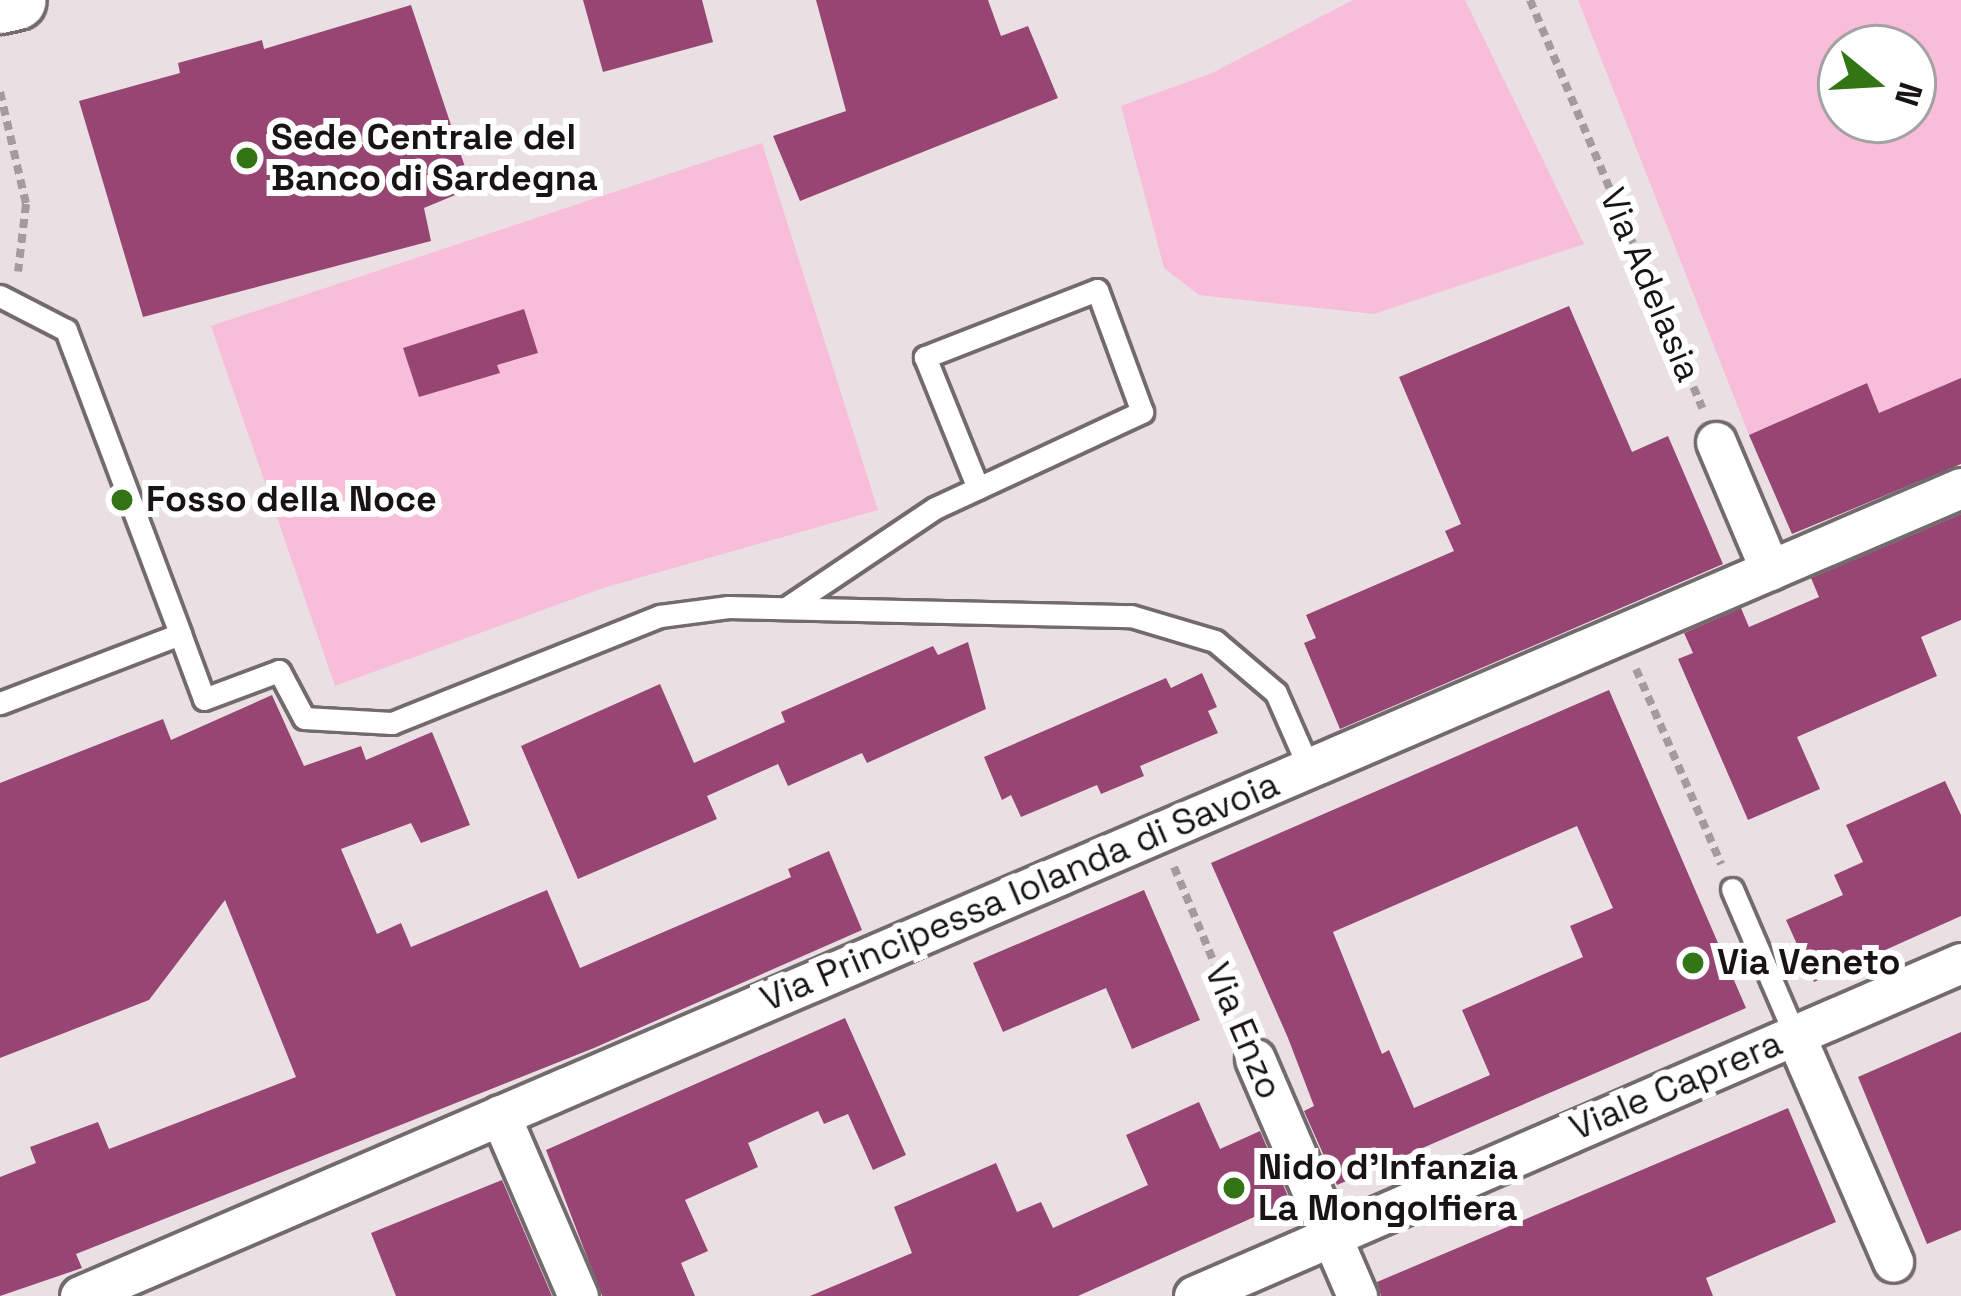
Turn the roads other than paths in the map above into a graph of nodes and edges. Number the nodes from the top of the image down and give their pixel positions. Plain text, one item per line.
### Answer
1 (17, 0) edge
2 (0, 4) edge
3 (5, 299) edge
4 (1716, 442) road end
5 (978, 488) junction
6 (1961, 488) edge
7 (1770, 570) junction
8 (785, 609) junction
9 (180, 634) junction
10 (0, 703) edge
11 (1309, 768) junction
12 (1732, 889) road end
13 (1961, 963) edge
14 (1795, 1035) junction
15 (1255, 1059) road end
16 (500, 1115) junction
17 (1330, 1236) junction
18 (1893, 1262) dead end
19 (80, 1296) edge
20 (578, 1296) edge
21 (1194, 1296) edge
22 (1357, 1296) edge

1 - 2 main road
3 - 9 lane
4 - 7 street
5 - 5 lane
5 - 8 lane
6 - 7 street, Via Principessa Iolanda di Savoia
7 - 11 street, Via Principessa Iolanda di Savoia
8 - 9 lane
8 - 11 lane
9 - 10 lane
11 - 16 street, Via Principessa Iolanda di Savoia
12 - 14 lane
13 - 14 street, Viale Caprera
14 - 17 street, Viale Caprera
14 - 18 street
15 - 17 street, Via Enzo
16 - 19 street, Via Principessa Iolanda di Savoia
16 - 20 street
17 - 21 street, Viale Caprera
17 - 22 street, Via Enzo

